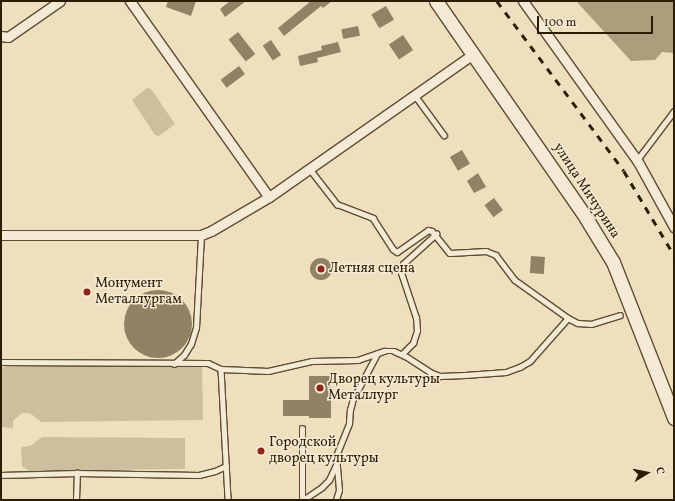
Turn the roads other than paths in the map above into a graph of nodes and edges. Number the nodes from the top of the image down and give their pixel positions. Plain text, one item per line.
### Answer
1 (60, 1) edge
2 (130, 1) edge
3 (436, 1) edge
4 (523, 1) edge
5 (1, 36) edge
6 (473, 54) junction
7 (414, 94) junction
8 (674, 111) edge
9 (444, 135) dead end
10 (637, 160) junction
11 (309, 168) junction
12 (269, 197) junction
13 (674, 227) edge
14 (436, 234) junction
15 (1, 235) edge
16 (200, 235) junction
17 (620, 315) dead end
18 (568, 318) junction
19 (377, 354) junction
20 (402, 354) junction
21 (1, 362) edge
22 (174, 364) junction
23 (222, 369) junction
24 (674, 418) edge
25 (302, 428) dead end
26 (336, 465) junction
27 (226, 466) junction
28 (77, 473) junction
29 (1, 475) edge
30 (228, 498) dead end
31 (76, 500) edge
32 (303, 500) edge
33 (336, 500) edge

1 - 5 street
2 - 12 street
3 - 6 main road, улица Мичурина
4 - 10 street
6 - 7 street
6 - 24 main road, улица Мичурина
7 - 9 lane
7 - 11 street
8 - 10 lane
10 - 13 street
11 - 12 street
11 - 14 lane
12 - 16 street
14 - 18 lane
14 - 20 lane
15 - 16 street
16 - 22 lane
17 - 18 lane
18 - 20 lane
19 - 20 lane
19 - 23 lane
19 - 26 lane
21 - 22 lane
22 - 23 lane
23 - 27 lane
25 - 32 lane
26 - 32 lane
26 - 33 lane
27 - 28 lane
27 - 30 lane
28 - 29 lane
28 - 31 lane

